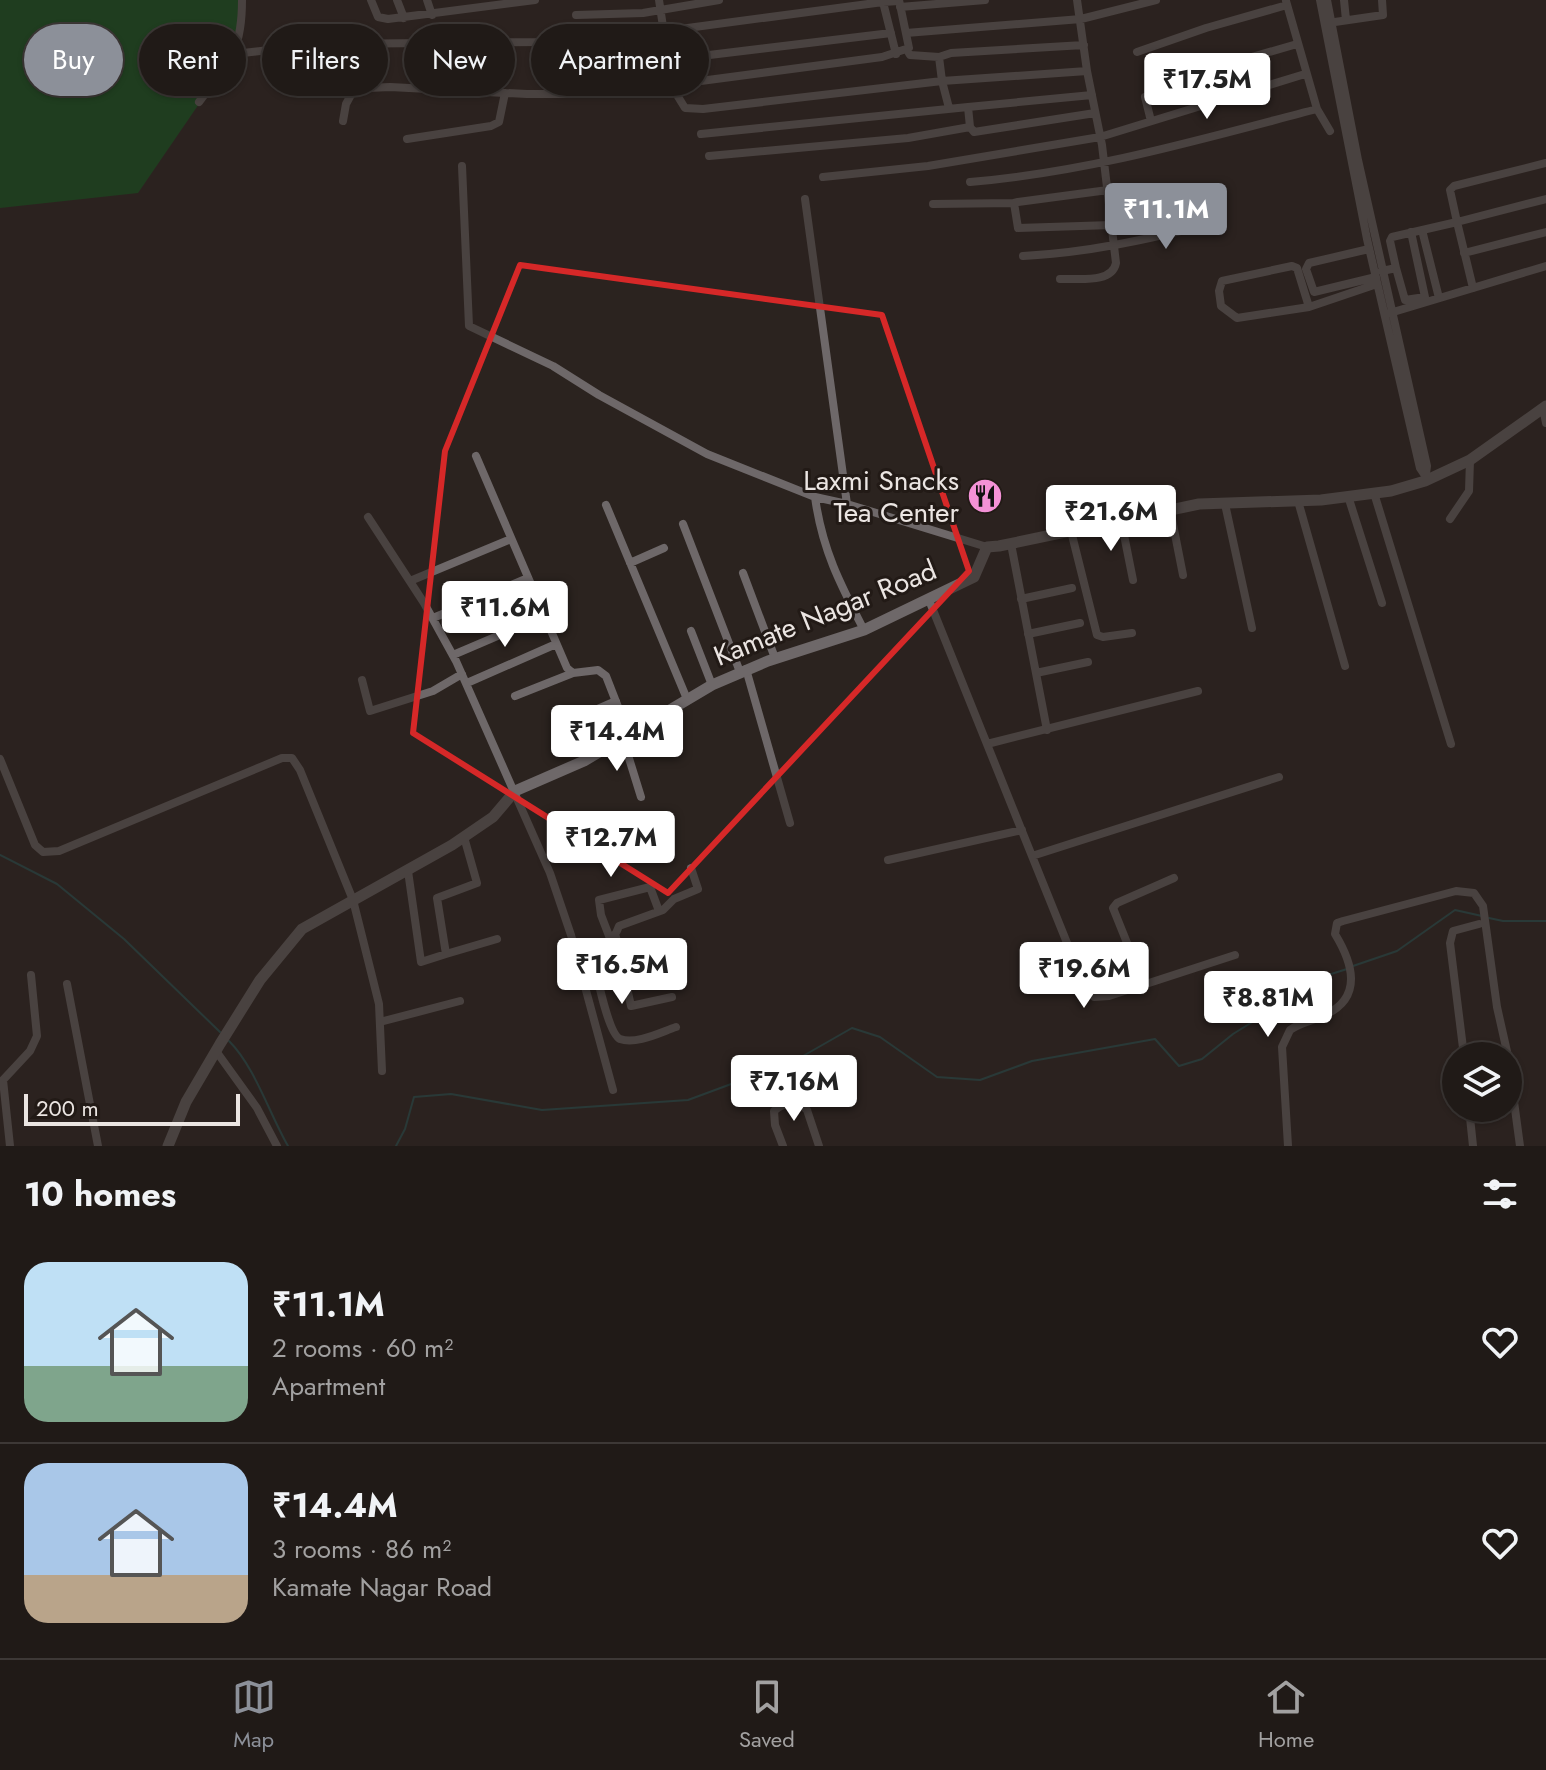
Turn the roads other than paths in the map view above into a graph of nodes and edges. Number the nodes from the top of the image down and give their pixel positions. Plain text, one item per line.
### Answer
1 (242, 0) edge
2 (371, 0) edge
3 (397, 0) edge
4 (427, 0) edge
5 (535, 0) edge
6 (719, 0) edge
7 (985, 0) edge
8 (1077, 0) edge
9 (1156, 0) edge
10 (1320, 0) edge
11 (1327, 0) edge
12 (1344, 0) edge
13 (1382, 0) edge
14 (883, 2) junction
15 (899, 3) edge
16 (1286, 3) edge
17 (659, 5) edge
18 (432, 15) junction
19 (576, 15) dead end
20 (404, 18) junction
21 (1081, 19) junction
22 (1346, 20) junction
23 (1327, 23) junction
24 (242, 24) edge
25 (709, 26) edge
26 (891, 33) junction
27 (906, 33) junction
28 (531, 42) edge
29 (1297, 44) junction
30 (1084, 45) junction
31 (907, 50) junction
32 (1137, 52) dead end
33 (246, 53) edge
34 (896, 54) junction
35 (709, 55) edge
36 (939, 57) junction
37 (1087, 71) junction
38 (1193, 74) dead end
39 (1305, 74) junction
40 (942, 81) junction
41 (709, 82) edge
42 (404, 88) edge
43 (1092, 95) junction
44 (203, 96) edge
45 (504, 96) edge
46 (678, 96) edge
47 (1145, 97) dead end
48 (199, 102) dead end
49 (968, 107) junction
50 (949, 108) junction
51 (1317, 109) junction
52 (1095, 113) junction
53 (343, 121) dead end
54 (1151, 121) junction
55 (970, 127) junction
56 (1330, 131) dead end
57 (701, 134) dead end
58 (1100, 137) junction
59 (407, 139) dead end
60 (709, 156) dead end
61 (1546, 163) edge
62 (1104, 164) junction
63 (462, 166) dead end
64 (823, 177) dead end
65 (970, 182) dead end
66 (1108, 190) junction
67 (805, 199) dead end
68 (1546, 199) edge
69 (1014, 203) junction
70 (933, 204) dead end
71 (1457, 222) junction
72 (1210, 224) dead end
73 (1112, 225) junction
74 (1422, 230) junction
75 (1411, 232) junction
76 (1546, 232) edge
77 (1114, 246) junction
78 (1369, 249) junction
79 (1464, 253) junction
80 (1023, 256) dead end
81 (1546, 266) edge
82 (1396, 268) junction
83 (1378, 277) junction
84 (1060, 279) dead end
85 (1473, 288) junction
86 (1439, 298) junction
87 (1309, 307) junction
88 (1388, 314) junction
89 (1544, 407) edge
90 (1546, 423) edge
91 (476, 456) dead end
92 (1470, 460) junction
93 (1425, 478) junction
94 (1374, 493) junction
95 (1348, 496) junction
96 (815, 497) junction
97 (1298, 501) junction
98 (847, 504) junction
99 (1225, 504) junction
100 (606, 505) dead end
101 (1170, 509) junction
102 (368, 517) dead end
103 (1450, 519) dead end
104 (1121, 520) junction
105 (683, 524) dead end
106 (1071, 531) junction
107 (511, 539) junction
108 (1011, 544) junction
109 (987, 547) junction
110 (664, 548) dead end
111 (630, 563) junction
112 (743, 573) dead end
113 (1183, 575) dead end
114 (528, 578) junction
115 (1133, 580) dead end
116 (410, 581) junction
117 (1072, 588) dead end
118 (1021, 599) junction
119 (929, 600) junction
120 (1382, 603) dead end
121 (544, 616) junction
122 (433, 618) junction
123 (1080, 623) dead end
124 (1252, 628) dead end
125 (864, 630) junction
126 (691, 631) dead end
127 (1132, 633) dead end
128 (1028, 634) junction
129 (556, 644) junction
130 (453, 655) junction
131 (775, 658) junction
132 (1088, 662) dead end
133 (1345, 666) dead end
134 (743, 671) junction
135 (573, 673) junction
136 (1036, 673) junction
137 (464, 679) junction
138 (362, 680) dead end
139 (712, 685) junction
140 (1198, 691) dead end
141 (515, 696) dead end
142 (687, 699) junction
143 (616, 701) junction
144 (593, 711) dead end
145 (1047, 730) junction
146 (626, 737) junction
147 (987, 744) junction
148 (1451, 744) dead end
149 (0, 759) edge
150 (1279, 777) dead end
151 (515, 791) junction
152 (641, 797) dead end
153 (790, 823) dead end
154 (1022, 830) junction
155 (464, 837) junction
156 (1032, 856) junction
157 (888, 860) dead end
158 (691, 868) dead end
159 (408, 871) junction
160 (1174, 878) dead end
161 (353, 900) junction
162 (659, 911) junction
163 (1483, 919) junction
164 (497, 939) dead end
165 (614, 939) junction
166 (591, 949) junction
167 (576, 953) junction
168 (446, 954) junction
169 (1235, 955) dead end
170 (31, 975) dead end
171 (67, 984) dead end
172 (1144, 985) junction
173 (672, 997) dead end
174 (460, 1001) dead end
175 (380, 1022) junction
176 (676, 1027) dead end
177 (1462, 1042) edge
178 (1505, 1042) edge
179 (216, 1051) junction
180 (382, 1071) dead end
181 (1, 1076) edge
182 (613, 1090) dead end
183 (1470, 1122) edge
184 (1517, 1122) edge
185 (10, 1146) edge
186 (98, 1146) edge
187 (168, 1146) edge
188 (277, 1146) edge
189 (783, 1146) edge
190 (819, 1146) edge
191 (1288, 1146) edge
192 (1473, 1146) edge
193 (1520, 1146) edge

1 - 24 street
2 - 20 street
3 - 20 street
4 - 18 street
5 - 18 street
6 - 17 street
7 - 15 street
8 - 21 street
9 - 21 street
10 - 23 street
11 - 23 street
12 - 22 street
13 - 22 street
14 - 15 street
14 - 25 street
14 - 26 street
15 - 27 street
16 - 29 street
16 - 32 street
17 - 19 street
18 - 20 street
21 - 27 street
21 - 30 street
22 - 23 street
23 - 78 street
23 - 83 street
26 - 34 street
26 - 35 street
27 - 31 street
28 - 33 street
29 - 38 street
29 - 39 street
30 - 36 street
30 - 37 street
31 - 34 street
31 - 36 street
34 - 41 street
36 - 40 street
37 - 40 street
37 - 43 street
39 - 51 street
39 - 54 street
40 - 46 street
40 - 50 street
42 - 53 street
43 - 49 street
43 - 52 street
44 - 48 street
45 - 59 street
47 - 54 street
49 - 50 street
49 - 55 street
50 - 57 street
51 - 56 street
51 - 62 street
52 - 55 street
52 - 58 street
54 - 58 street
55 - 60 street
58 - 62 street
58 - 64 street
61 - 71 street
62 - 65 street
62 - 66 street
63 - 96 street
66 - 69 street
66 - 73 street
67 - 98 street
68 - 71 street
69 - 70 street
69 - 73 street
71 - 74 street
71 - 79 street
72 - 77 street
73 - 77 street
74 - 75 street
74 - 86 street
75 - 82 street
75 - 82 street
76 - 79 street
77 - 80 street
77 - 84 street
78 - 83 street
78 - 83 street
79 - 85 street
81 - 85 street
82 - 83 street
83 - 87 street
83 - 88 street
83 - 88 street
85 - 86 street
86 - 88 street
87 - 87 street
88 - 93 street
89 - 90 street
89 - 92 street
91 - 107 street
92 - 93 street
92 - 103 street
93 - 94 street
94 - 95 street
94 - 148 street
95 - 97 street
95 - 120 street
96 - 98 street
96 - 125 street
97 - 99 street
97 - 133 street
98 - 109 street
99 - 101 street
99 - 124 street
100 - 111 street
101 - 104 street
101 - 113 street
102 - 116 street
104 - 106 street
104 - 115 street
105 - 134 street
106 - 108 street
106 - 127 street
107 - 114 street
107 - 116 street
108 - 109 street
108 - 118 street
109 - 119 street, Kamate Nagar Road
110 - 111 street
111 - 142 street
112 - 131 street
114 - 121 street
114 - 122 street
116 - 122 street
117 - 118 street
118 - 128 street
119 - 125 street, Kamate Nagar Road
119 - 147 street
121 - 129 street
121 - 130 street
122 - 130 street
123 - 128 street
125 - 131 street, Kamate Nagar Road
126 - 139 street
128 - 136 street
129 - 135 street
129 - 137 street
130 - 137 street
131 - 134 street, Kamate Nagar Road
132 - 136 street
134 - 139 street, Kamate Nagar Road
134 - 153 street
135 - 141 street
135 - 143 street
136 - 145 street
137 - 138 street
137 - 151 street
139 - 142 street, Kamate Nagar Road
140 - 145 street
142 - 146 street, Kamate Nagar Road
143 - 144 street
143 - 146 street
145 - 147 street
146 - 151 street, Kamate Nagar Road
146 - 152 street
147 - 154 street
149 - 161 street
150 - 156 street
151 - 155 street, Kamate Nagar Road
151 - 167 street
154 - 156 street
154 - 157 street
155 - 159 street, Kamate Nagar Road
155 - 168 street
156 - 172 street
158 - 162 street
159 - 161 street, Kamate Nagar Road
159 - 168 street
160 - 172 street
161 - 175 street
161 - 179 street, Kamate Nagar Road
162 - 165 street
162 - 165 street
163 - 177 street
163 - 178 street
163 - 191 street
164 - 168 street
165 - 166 street
165 - 173 street
166 - 167 street
166 - 176 street
167 - 182 street
169 - 172 street
170 - 181 street
171 - 186 street
174 - 175 street
175 - 180 street
179 - 187 street, Kamate Nagar Road
179 - 188 street
181 - 185 street
183 - 192 street
184 - 193 street
189 - 190 street

